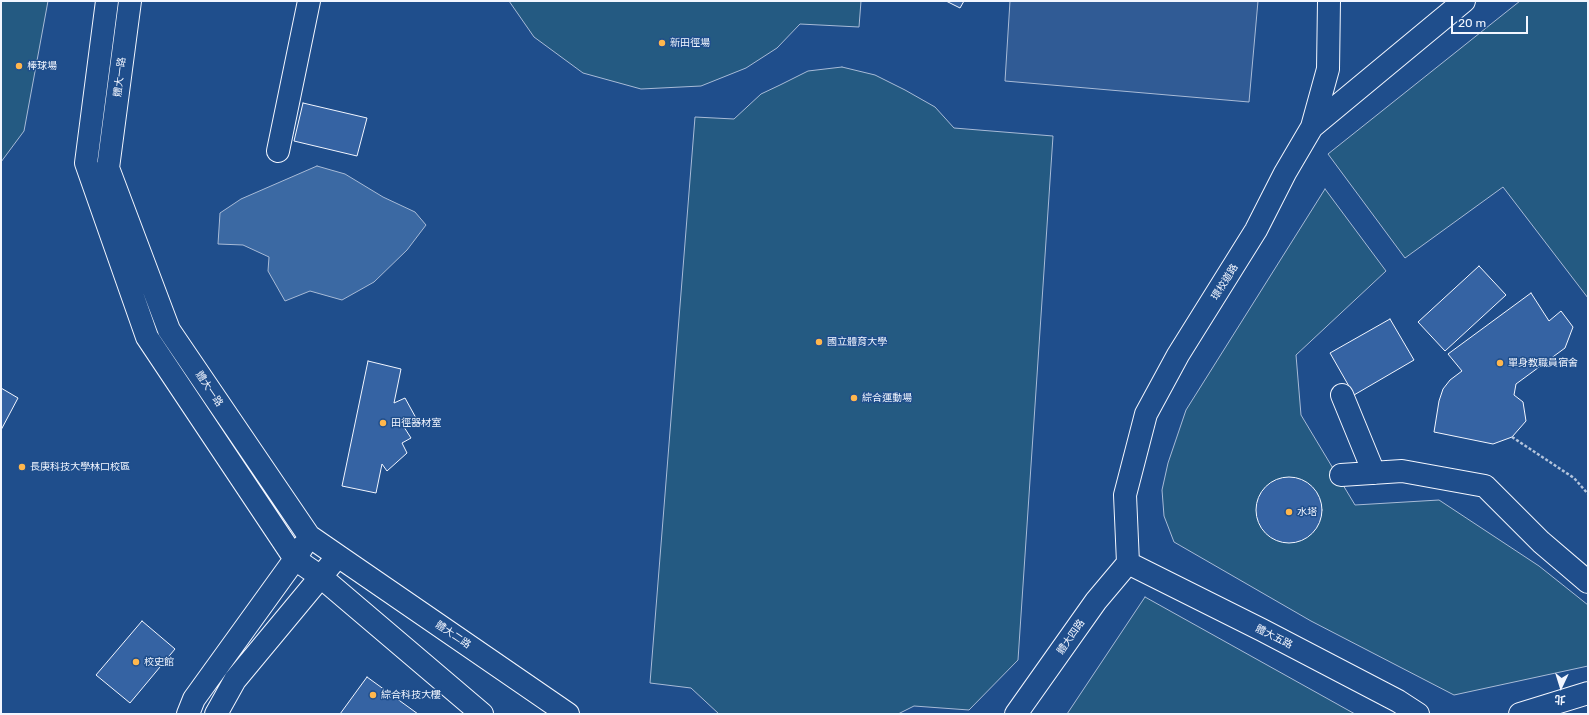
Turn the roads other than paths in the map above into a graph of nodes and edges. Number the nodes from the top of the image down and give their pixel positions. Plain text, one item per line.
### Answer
1 (107, 1) edge
2 (130, 1) edge
3 (309, 1) edge
4 (1329, 1) edge
5 (1464, 1) edge
6 (1312, 126) junction
7 (278, 151) dead end
8 (1342, 395) dead end
9 (1374, 473) junction
10 (1342, 475) dead end
11 (309, 536) junction
12 (338, 556) junction
13 (295, 559) junction
14 (1128, 563) junction
15 (321, 577) junction
16 (1588, 582) edge
17 (1588, 693) edge
18 (188, 714) edge
19 (216, 714) edge
20 (482, 714) edge
21 (568, 714) edge
22 (1016, 714) edge
23 (1418, 714) edge
24 (1520, 714) edge

1 - 13 street
2 - 11 street, 體大一路
3 - 7 street
4 - 6 street, 環校道路
5 - 6 street
6 - 14 street, 環校道路
8 - 9 street
9 - 10 street
9 - 16 street
11 - 12 street, 體大一路
11 - 13 street
12 - 15 street
12 - 21 street, 體大二路
13 - 15 street
13 - 18 street
14 - 22 street, 體大四路
14 - 23 street, 體大五路
15 - 19 street
15 - 20 street
17 - 24 street

